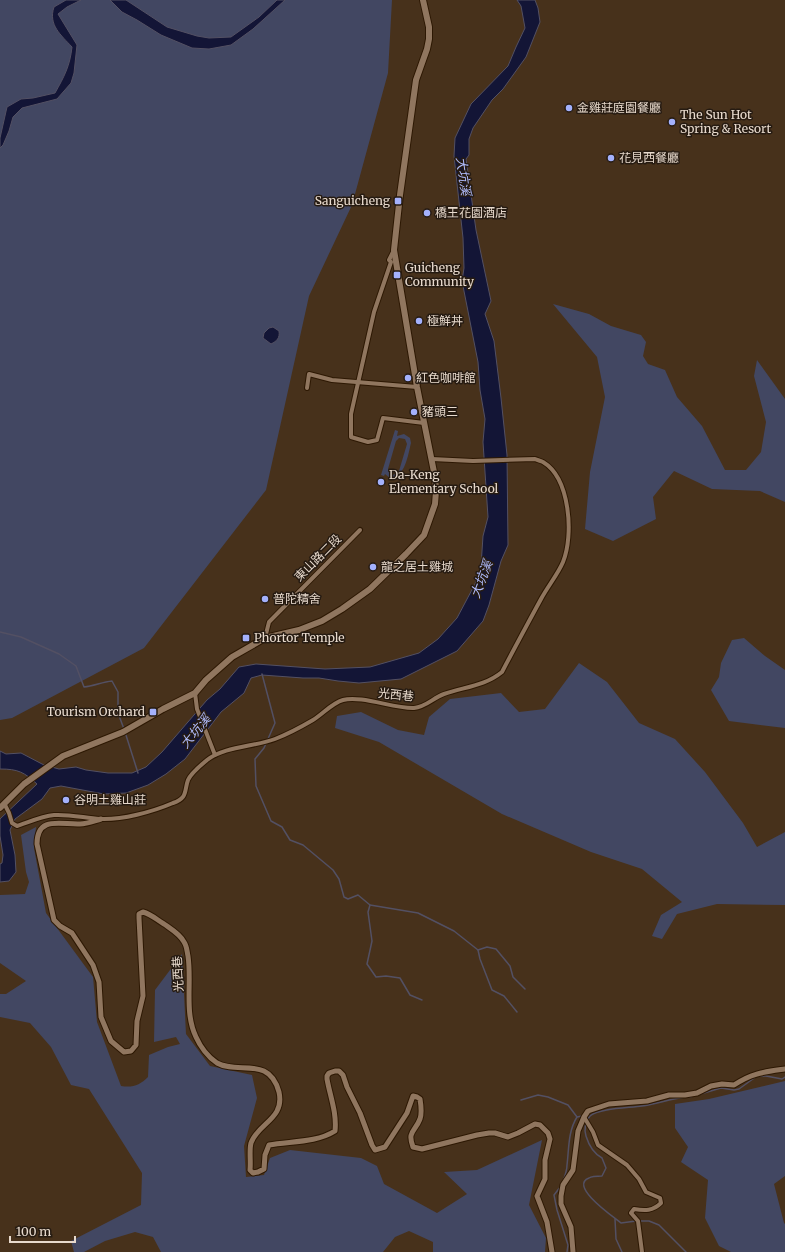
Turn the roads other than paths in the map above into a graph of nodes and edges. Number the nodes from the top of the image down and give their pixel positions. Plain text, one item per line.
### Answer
1 (423, 0) edge
2 (394, 250) junction
3 (358, 383) junction
4 (417, 387) junction
5 (307, 388) dead end
6 (424, 423) junction
7 (432, 459) junction
8 (360, 530) dead end
9 (265, 638) junction
10 (195, 693) junction
11 (214, 755) junction
12 (2, 806) edge
13 (101, 819) junction
14 (785, 1069) edge
15 (584, 1118) junction
16 (552, 1252) edge
17 (573, 1252) edge
18 (642, 1252) edge

1 - 2 main road
2 - 3 street
2 - 4 main road
3 - 4 street
3 - 5 street
3 - 6 street
4 - 6 main road
6 - 7 main road
7 - 9 main road
7 - 11 street, 光西巷
8 - 9 street, 東山路二段
9 - 10 main road
10 - 11 street
10 - 12 main road
11 - 13 street, 光西巷
12 - 13 street, 光西巷
13 - 16 street, 光西巷
14 - 15 street
15 - 17 street
15 - 18 street

